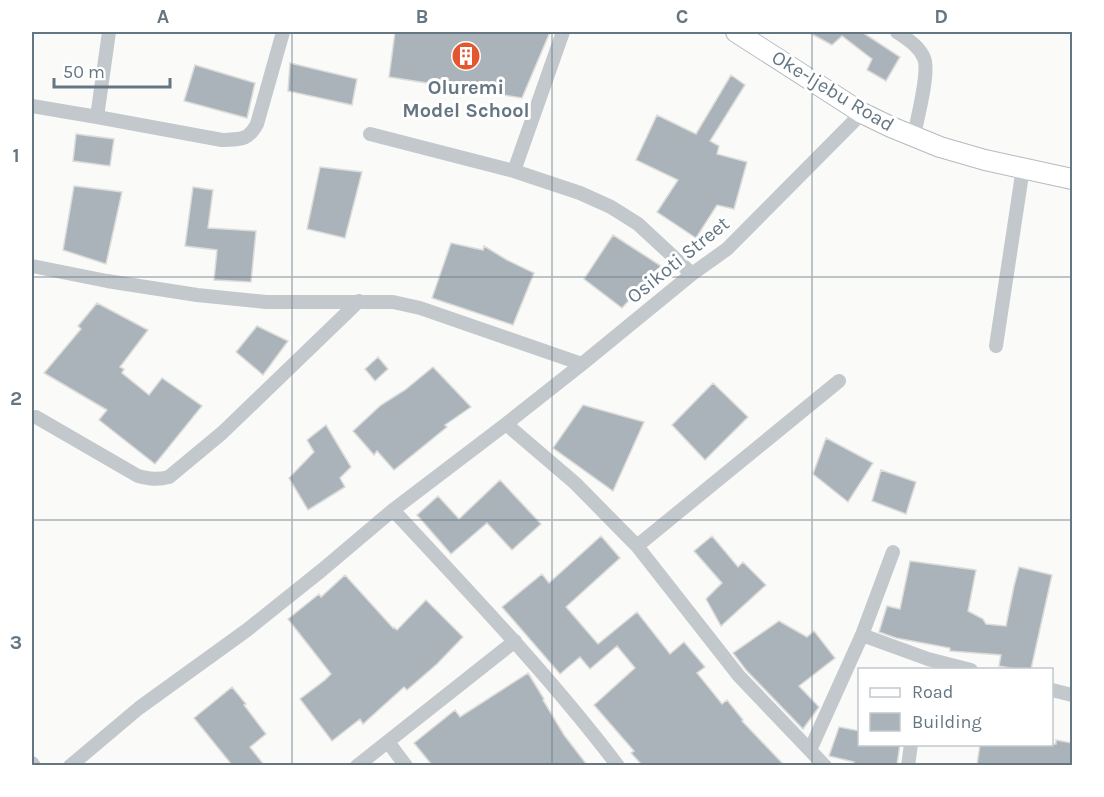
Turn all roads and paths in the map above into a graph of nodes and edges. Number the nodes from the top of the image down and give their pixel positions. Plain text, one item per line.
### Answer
1 (109, 32) edge
2 (283, 32) edge
3 (563, 32) edge
4 (736, 32) edge
5 (897, 32) edge
6 (32, 106) edge
7 (862, 112) junction
8 (97, 117) junction
9 (370, 134) dead end
10 (914, 136) junction
11 (1023, 168) junction
12 (514, 171) junction
13 (1072, 179) edge
14 (32, 266) edge
15 (692, 274) junction
16 (359, 301) junction
17 (996, 346) dead end
18 (582, 364) junction
19 (839, 381) dead end
20 (36, 417) dead end
21 (506, 424) junction
22 (393, 510) junction
23 (637, 546) junction
24 (893, 552) dead end
25 (862, 635) junction
26 (515, 641) junction
27 (926, 664) edge
28 (962, 668) edge
29 (1053, 690) edge
30 (1072, 695) edge
31 (388, 742) junction
32 (911, 746) edge
33 (810, 750) junction
34 (70, 765) edge
35 (357, 765) edge
36 (406, 765) edge
37 (618, 765) edge
38 (825, 765) edge
39 (908, 765) edge

1 - 8 street
2 - 8 street
3 - 12 street
4 - 7 main road, Oke-Ijebu Road
5 - 10 street
6 - 8 street
7 - 10 main road, Oke-Ijebu Road
7 - 15 street, Osikoti Street
9 - 12 street
10 - 11 main road, Oke-Ijebu Road
11 - 13 main road, Oke-Ijebu Road
11 - 17 street
12 - 15 street
14 - 16 street
15 - 18 street, Osikoti Street
16 - 18 street
16 - 20 street
18 - 21 street, Osikoti Street
19 - 23 street
21 - 22 street, Osikoti Street
21 - 23 street
22 - 26 street
22 - 34 street, Osikoti Street
23 - 33 street
24 - 25 street
25 - 27 street
25 - 33 street
26 - 31 street
26 - 37 street
27 - 28 street
29 - 30 street
31 - 35 street
31 - 36 street
32 - 39 street
33 - 38 street

